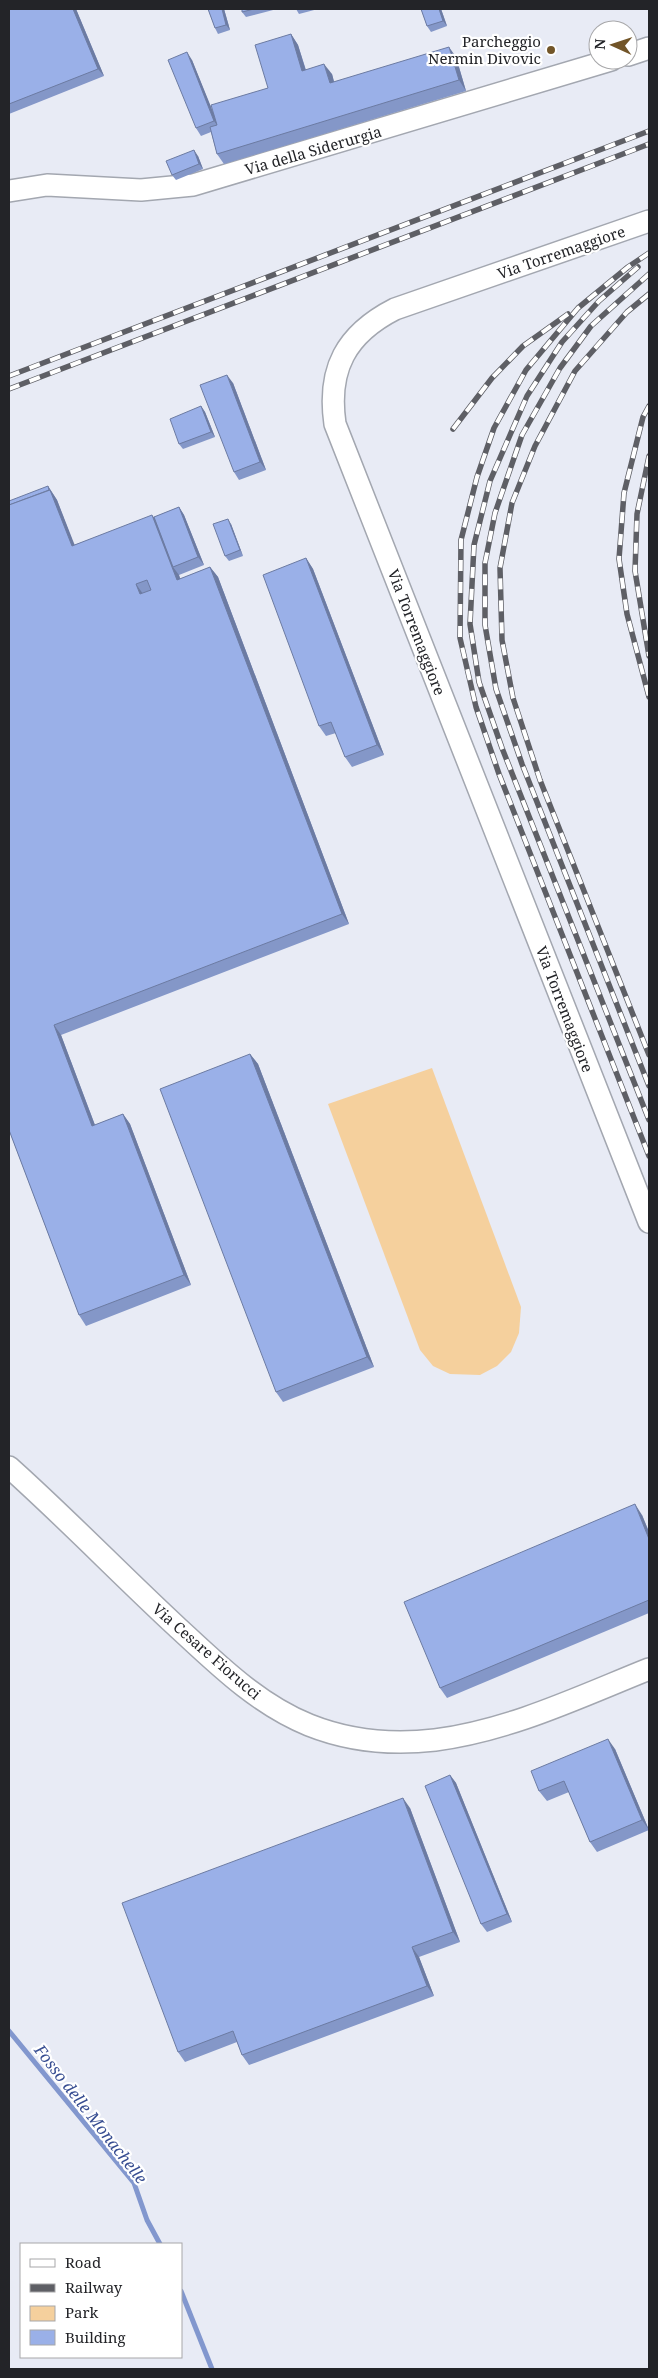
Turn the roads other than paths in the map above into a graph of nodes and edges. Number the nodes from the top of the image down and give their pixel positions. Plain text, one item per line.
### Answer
1 (588, 67) edge
2 (9, 191) edge
3 (649, 221) edge
4 (649, 1222) edge
5 (9, 1467) edge
6 (649, 1669) edge

1 - 2 street, Via della Siderurgia
3 - 4 street, Via Torremaggiore
5 - 6 street, Via Cesare Fiorucci

